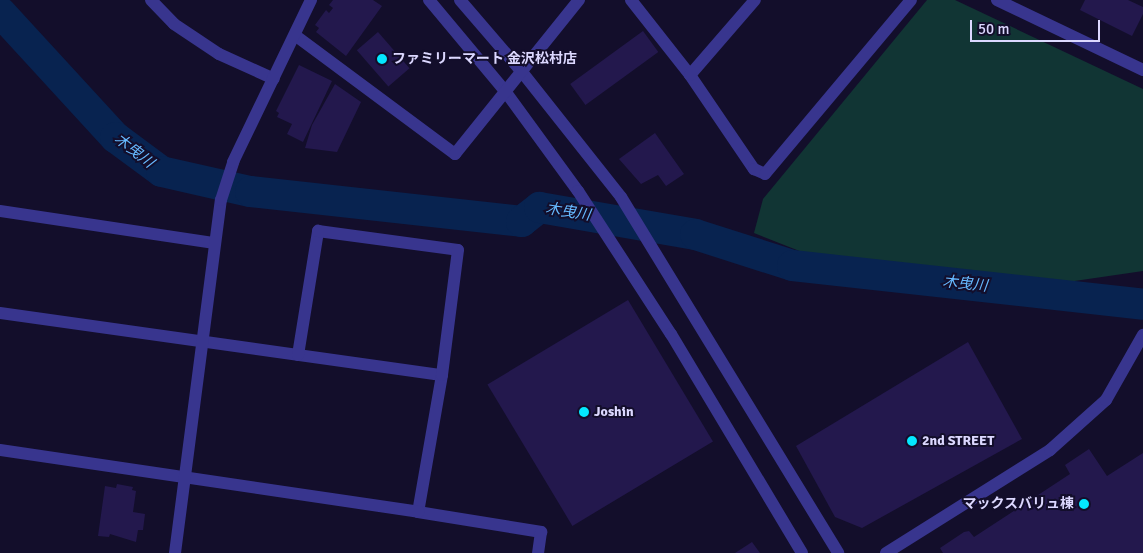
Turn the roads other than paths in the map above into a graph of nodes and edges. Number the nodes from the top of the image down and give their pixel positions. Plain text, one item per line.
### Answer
1 (151, 0) edge
2 (311, 0) edge
3 (429, 0) edge
4 (460, 0) edge
5 (579, 0) edge
6 (631, 0) edge
7 (755, 0) edge
8 (911, 0) edge
9 (997, 0) edge
10 (296, 36) junction
11 (1143, 70) edge
12 (522, 72) junction
13 (690, 75) junction
14 (274, 79) junction
15 (505, 91) junction
16 (0, 212) edge
17 (215, 243) junction
18 (0, 313) edge
19 (1142, 338) edge
20 (201, 343) junction
21 (298, 356) junction
22 (442, 375) junction
23 (0, 450) edge
24 (185, 476) junction
25 (418, 512) junction
26 (175, 553) edge
27 (538, 553) edge
28 (802, 553) edge
29 (838, 553) edge
30 (886, 553) edge

1 - 14 street
2 - 10 street
3 - 15 street
4 - 12 street
5 - 12 street
6 - 13 street
7 - 13 street
8 - 13 street
9 - 11 street
10 - 14 street
10 - 15 street
12 - 15 street
12 - 29 street
14 - 17 street
15 - 28 street
16 - 17 street
17 - 20 street
18 - 20 street
19 - 30 street
20 - 21 street
20 - 24 street
21 - 22 street
21 - 22 street
22 - 25 street
23 - 24 street
24 - 25 street
24 - 26 street
25 - 27 street

